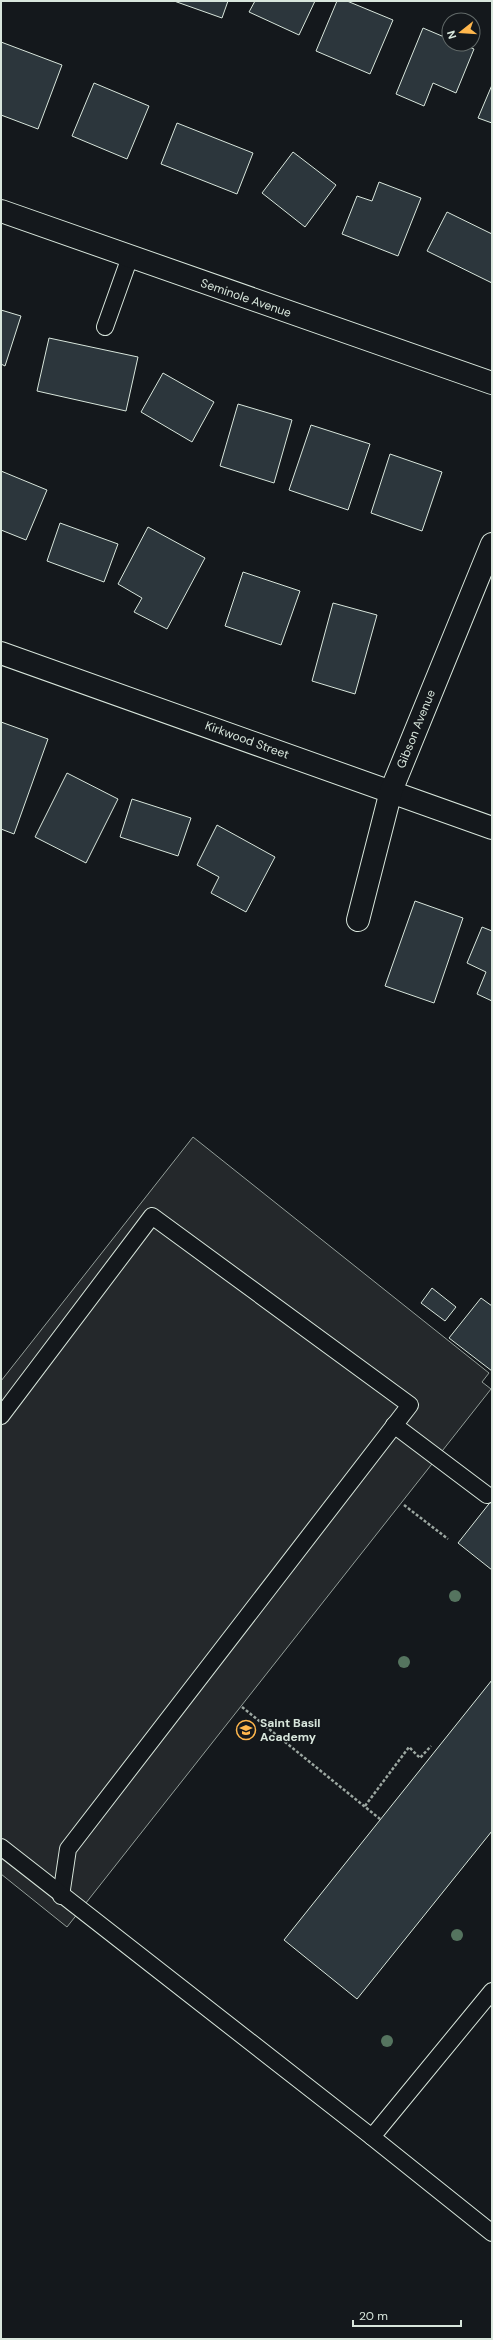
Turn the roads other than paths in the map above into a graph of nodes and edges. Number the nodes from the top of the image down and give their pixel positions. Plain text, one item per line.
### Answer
1 (1, 211) edge
2 (130, 257) junction
3 (105, 327) dead end
4 (492, 384) edge
5 (492, 544) edge
6 (1, 653) edge
7 (391, 792) junction
8 (492, 828) edge
9 (358, 920) dead end
10 (1, 1416) edge
11 (394, 1425) junction
12 (488, 1495) dead end
13 (1, 1847) edge
14 (61, 1896) junction
15 (492, 1991) edge
16 (372, 2137) junction
17 (492, 2233) edge

1 - 2 street, Seminole Avenue
2 - 3 lane
2 - 4 street, Seminole Avenue
5 - 7 street, Gibson Avenue
6 - 7 street, Kirkwood Street
7 - 8 street, Kirkwood Street
7 - 9 street, Gibson Avenue
10 - 11 lane
11 - 12 lane
11 - 14 lane
13 - 14 lane
14 - 16 lane
15 - 16 lane
16 - 17 lane

